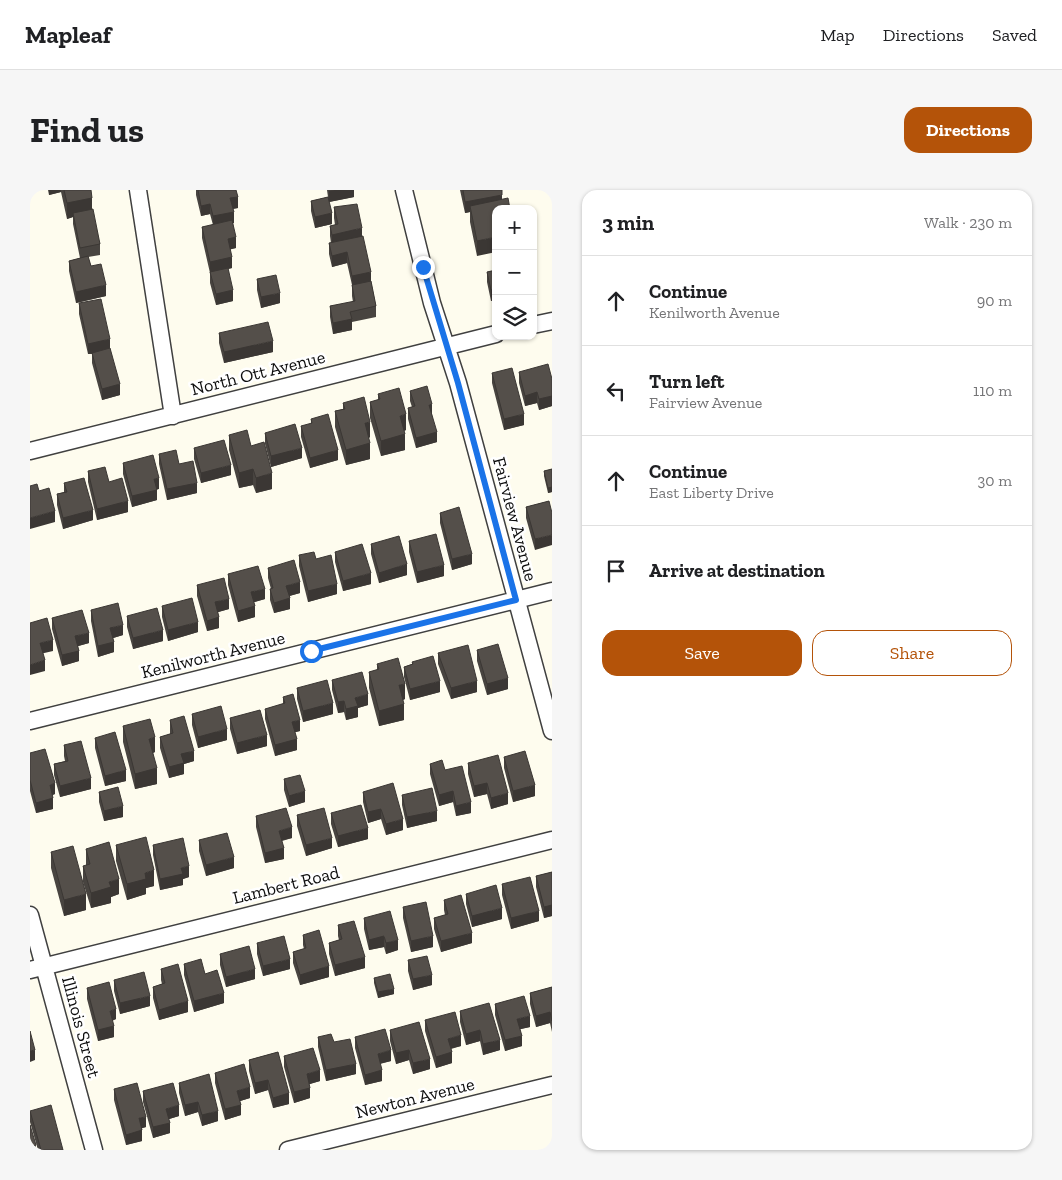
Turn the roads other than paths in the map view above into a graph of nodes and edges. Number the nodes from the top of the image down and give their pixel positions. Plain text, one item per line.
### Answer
1 (138, 190) edge
2 (404, 190) edge
3 (552, 321) edge
4 (537, 324) edge
5 (492, 335) edge
6 (446, 346) junction
7 (173, 416) junction
8 (30, 451) edge
9 (552, 591) edge
10 (516, 600) junction
11 (30, 721) edge
12 (552, 731) edge
13 (552, 840) edge
14 (30, 915) edge
15 (37, 968) edge
16 (552, 1085) edge
17 (94, 1150) edge
18 (288, 1150) edge

1 - 7 street
2 - 6 street, Fairview Avenue
3 - 4 street
5 - 6 street, North Ott Avenue
6 - 7 street, North Ott Avenue
6 - 10 street, Fairview Avenue
7 - 8 street, North Ott Avenue
9 - 10 street, Kenilworth Avenue
10 - 11 street, Kenilworth Avenue
10 - 12 street, Fairview Avenue
13 - 15 street, Lambert Road
14 - 15 street, Illinois Street
15 - 17 street, Illinois Street
16 - 18 street, Newton Avenue

